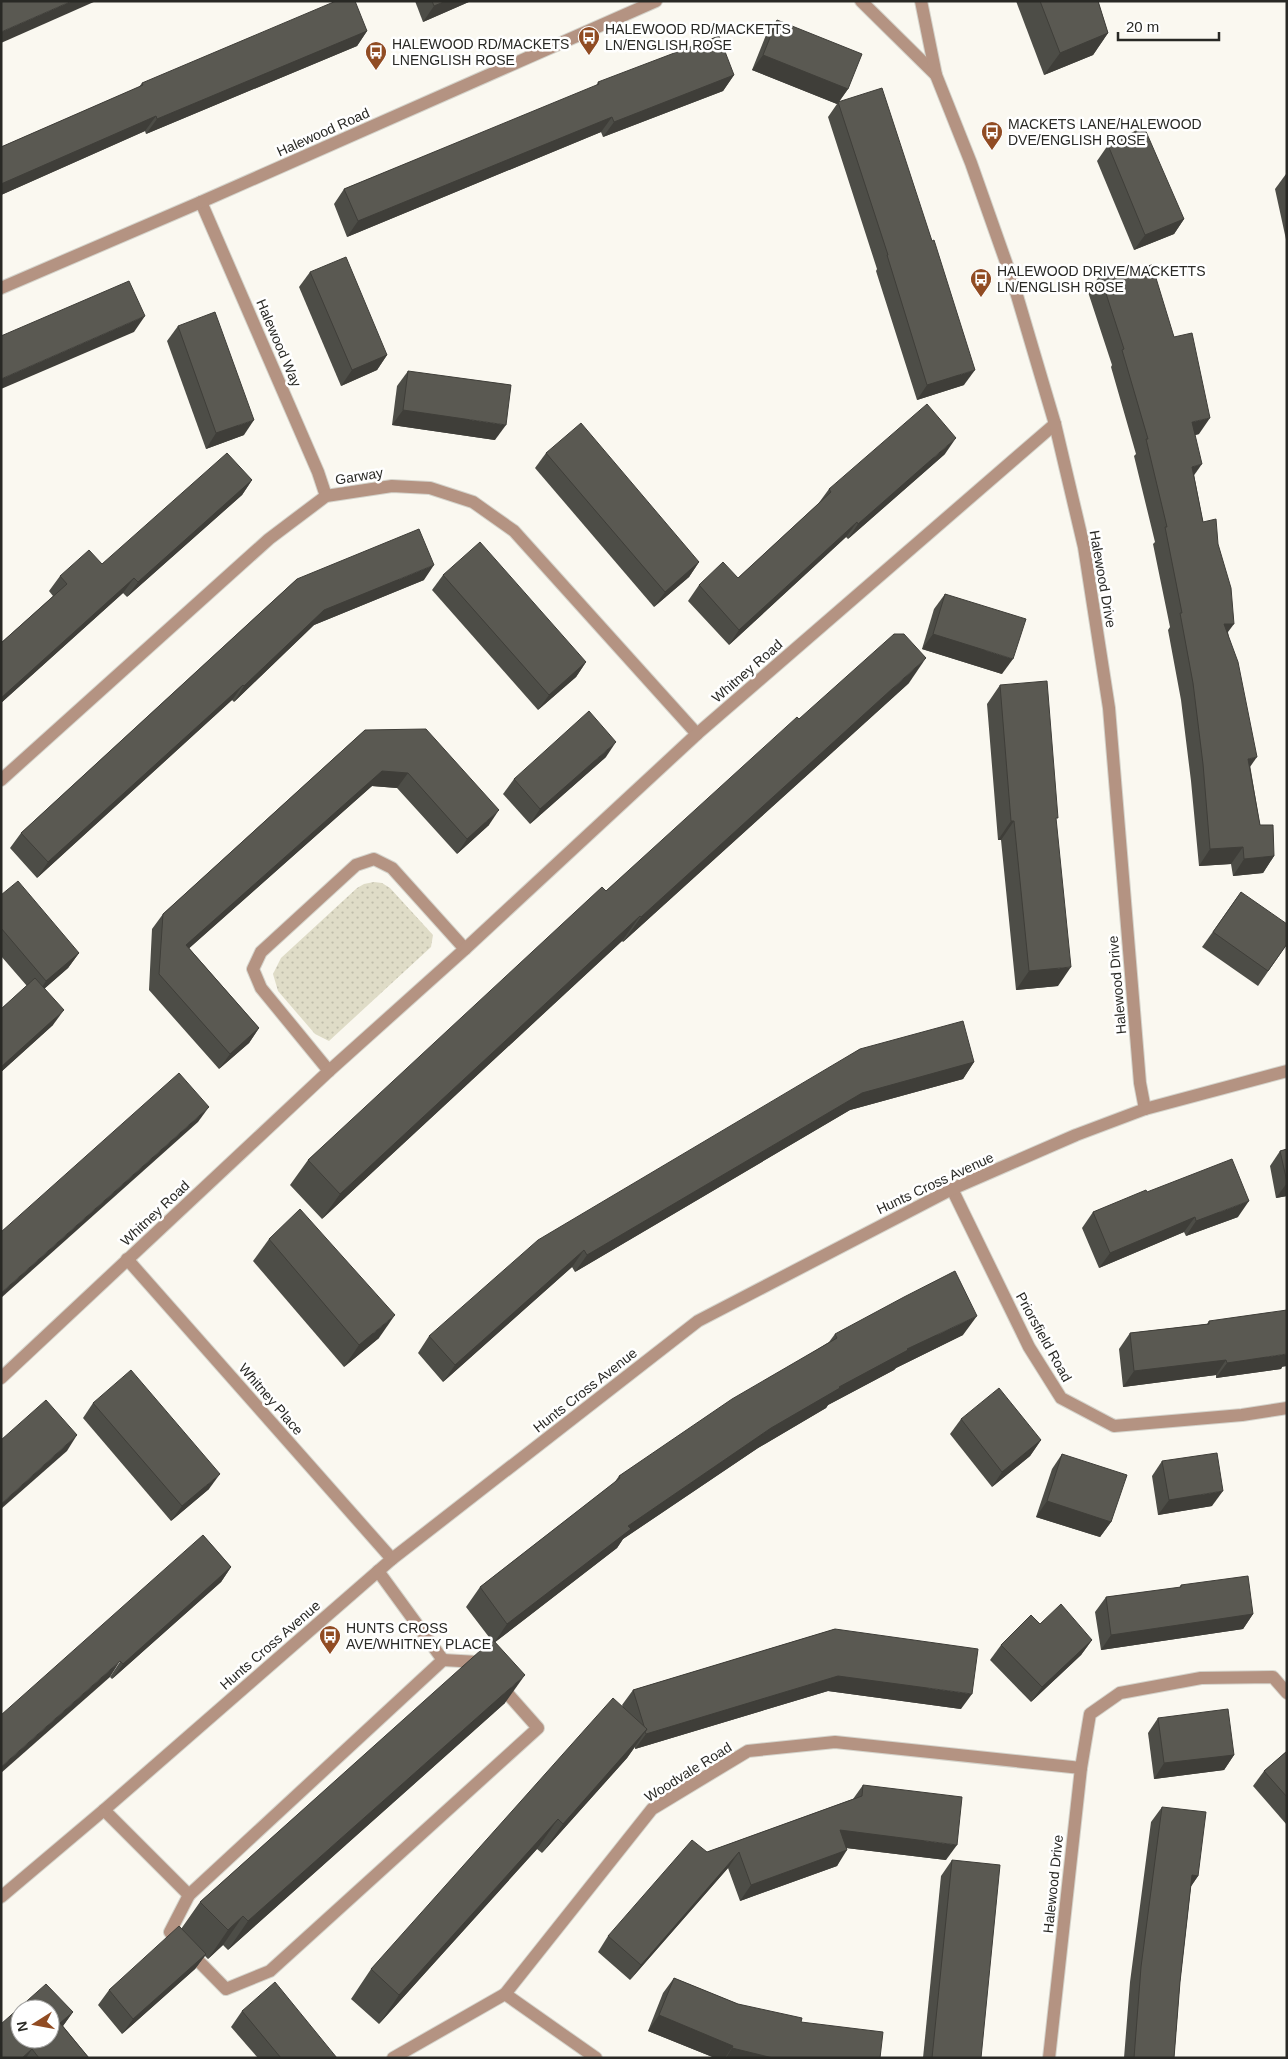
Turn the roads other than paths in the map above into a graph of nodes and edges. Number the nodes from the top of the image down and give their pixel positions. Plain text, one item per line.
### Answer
1 (656, 1) edge
2 (861, 1) edge
3 (921, 1) edge
4 (936, 75) junction
5 (201, 202) junction
6 (1, 288) edge
7 (1055, 424) junction
8 (326, 496) junction
9 (697, 734) junction
10 (1, 780) edge
11 (466, 949) junction
12 (329, 1071) junction
13 (1287, 1071) edge
14 (1145, 1108) junction
15 (952, 1189) junction
16 (128, 1259) junction
17 (1, 1378) edge
18 (1287, 1408) edge
19 (392, 1559) junction
20 (378, 1571) junction
21 (443, 1660) junction
22 (1287, 1693) edge
23 (1081, 1768) junction
24 (104, 1810) junction
25 (189, 1895) junction
26 (1, 1897) edge
27 (505, 1994) junction
28 (393, 2058) edge
29 (596, 2058) edge
30 (1049, 2058) edge

1 - 5 street, Halewood Road
2 - 4 street, Halewood Drive
3 - 4 street, Halewood Drive
4 - 7 street, Halewood Drive
5 - 6 street, Halewood Road
5 - 8 street, Halewood Way
7 - 9 street, Whitney Road
7 - 14 street, Halewood Drive
8 - 9 street, Garway
8 - 10 street, Garway
9 - 11 street, Whitney Road
11 - 12 street, Whitney Road
11 - 12 street
12 - 16 street, Whitney Road
13 - 14 street, Hunts Cross Avenue
14 - 15 street, Hunts Cross Avenue
15 - 18 street, Priorsfield Road
15 - 19 street, Hunts Cross Avenue
16 - 17 street, Whitney Road
16 - 19 street, Whitney Place
19 - 20 street, Hunts Cross Avenue
20 - 21 street
20 - 24 street, Hunts Cross Avenue
21 - 25 street
21 - 25 street
22 - 23 street, Halewood Drive
23 - 27 street, Woodvale Road
23 - 30 street, Halewood Drive
24 - 25 street
24 - 26 street, Hunts Cross Avenue
27 - 28 street
27 - 29 street

